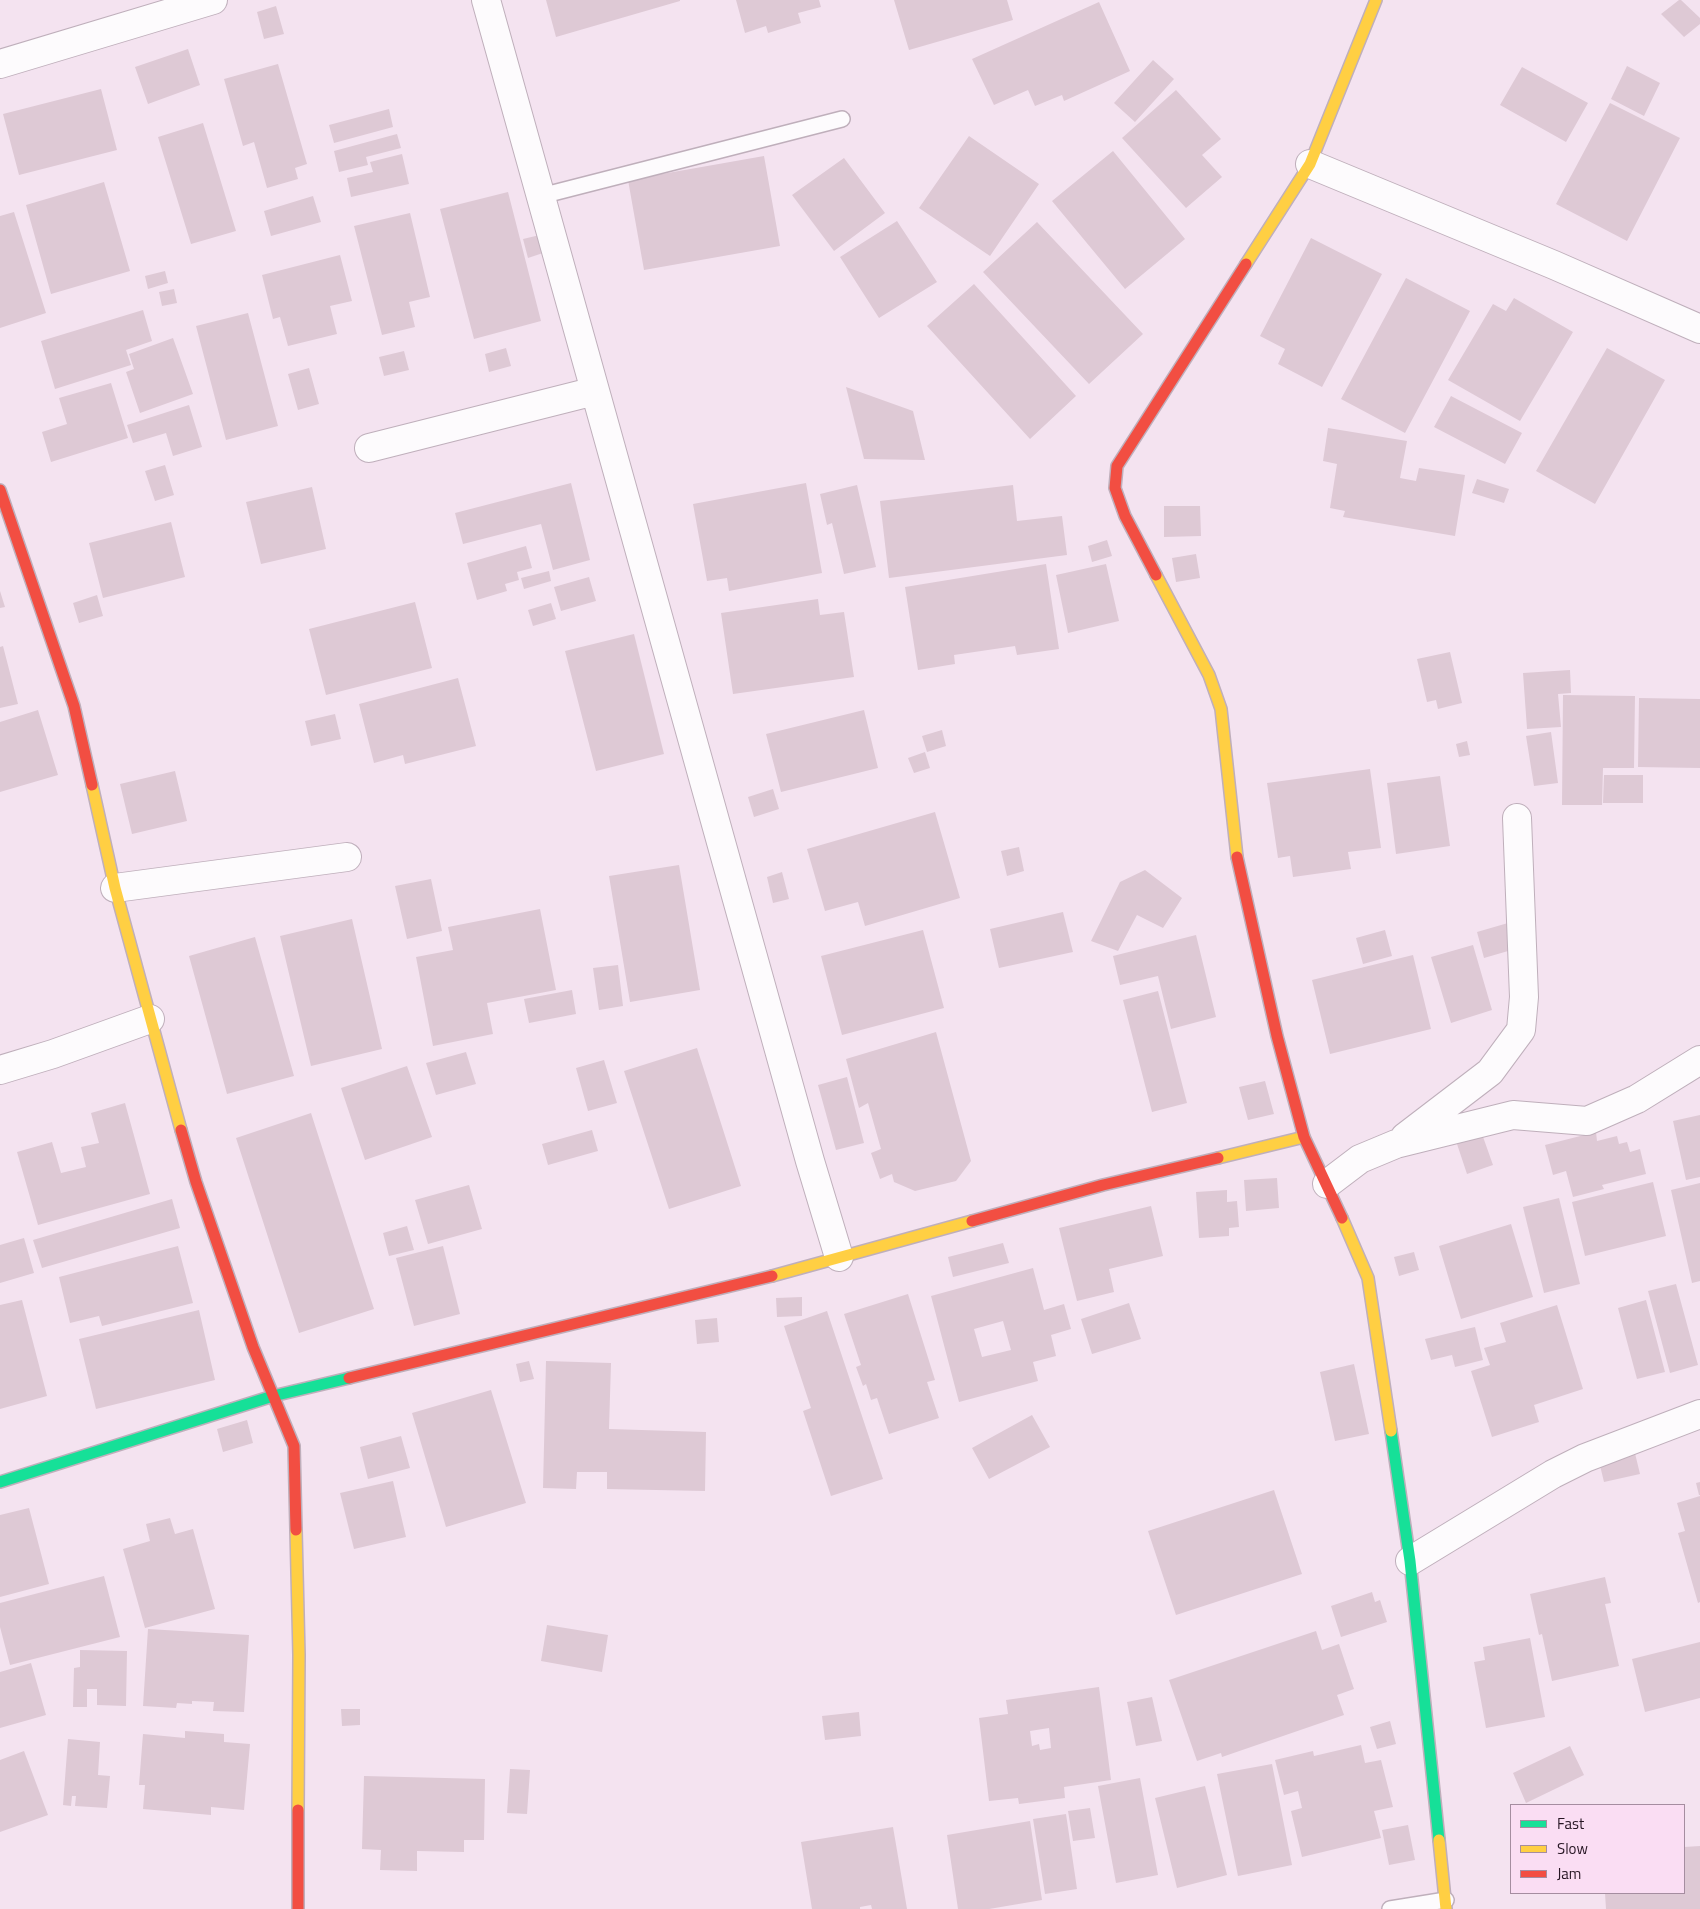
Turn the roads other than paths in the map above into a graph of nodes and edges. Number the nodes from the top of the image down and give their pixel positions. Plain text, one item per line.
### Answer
1 (213, 0) edge
2 (486, 0) edge
3 (1376, 0) edge
4 (0, 64) edge
5 (842, 119) dead end
6 (1310, 164) junction
7 (541, 196) junction
8 (1700, 330) edge
9 (595, 391) junction
10 (369, 448) dead end
11 (1, 500) edge
12 (1517, 818) dead end
13 (347, 858) dead end
14 (116, 888) junction
15 (150, 1019) junction
16 (1700, 1060) edge
17 (0, 1070) edge
18 (1304, 1137) junction
19 (1396, 1144) junction
20 (1327, 1184) junction
21 (839, 1257) junction
22 (273, 1396) junction
23 (1700, 1414) edge
24 (0, 1482) edge
25 (1410, 1561) junction
26 (1446, 1905) edge
27 (298, 1909) edge
28 (1390, 1909) edge

1 - 4 street
2 - 7 street
3 - 6 street
5 - 7 lane
6 - 8 street
6 - 18 street
7 - 9 street
9 - 10 street
9 - 21 street
11 - 14 street
12 - 19 street
13 - 14 street
14 - 15 street
15 - 17 street
15 - 22 street
16 - 19 street
18 - 20 street
18 - 21 street
19 - 20 street
20 - 25 street
21 - 22 street
22 - 24 street
22 - 27 street
23 - 25 street
25 - 26 street
26 - 28 lane

